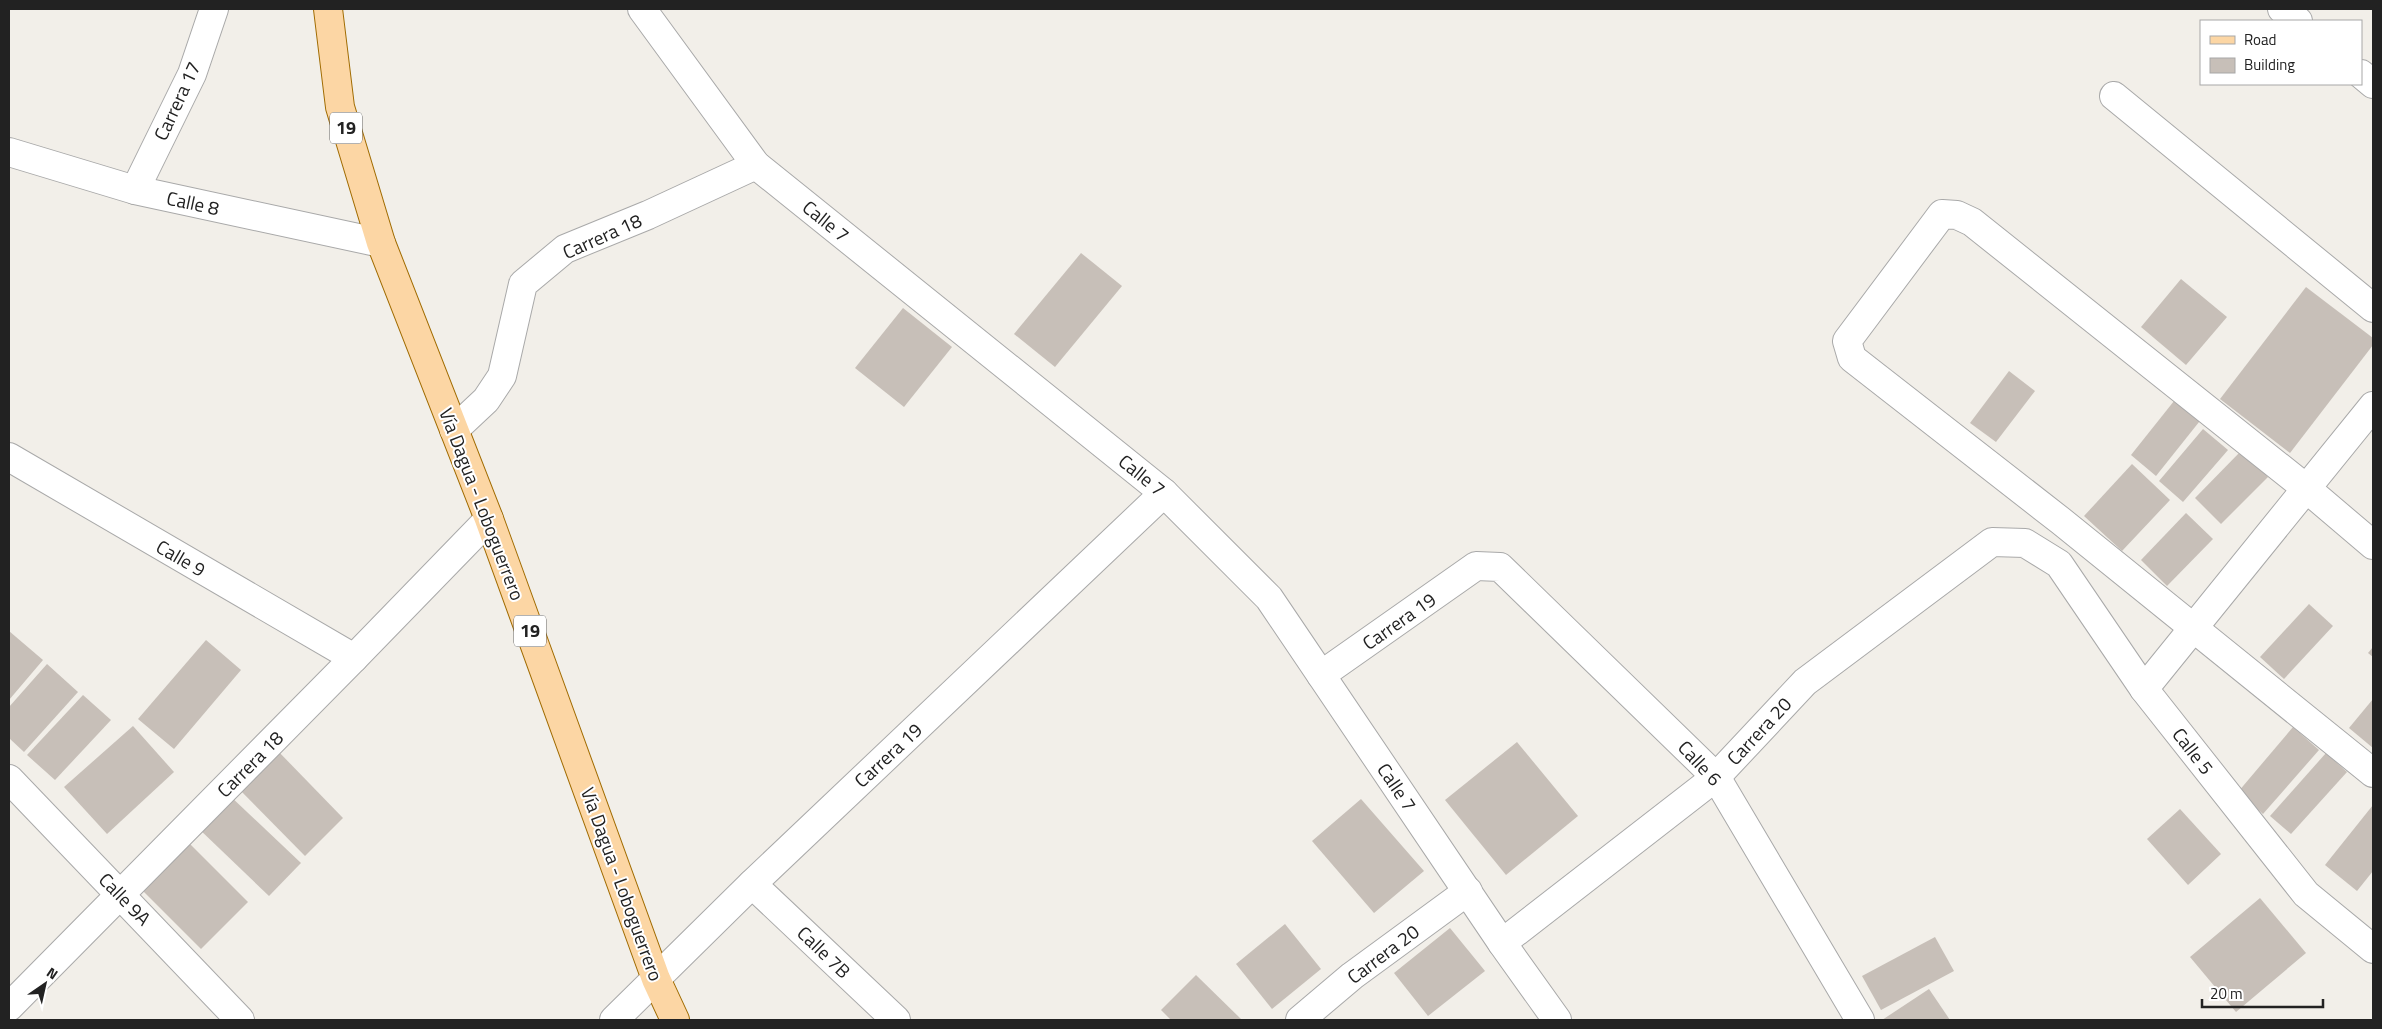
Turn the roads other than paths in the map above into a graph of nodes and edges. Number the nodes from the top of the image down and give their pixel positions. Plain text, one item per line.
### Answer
1 (214, 9) edge
2 (328, 9) edge
3 (642, 9) edge
4 (2282, 9) edge
5 (2297, 20) edge
6 (2362, 75) edge
7 (2373, 84) edge
8 (2114, 96) dead end
9 (9, 152) edge
10 (756, 165) junction
11 (135, 190) junction
12 (381, 243) junction
13 (2373, 308) edge
14 (2373, 406) edge
15 (454, 430) junction
16 (9, 457) edge
17 (2307, 489) junction
18 (1164, 493) junction
19 (489, 519) junction
20 (2025, 543) joint
21 (2373, 545) edge
22 (1476, 566) joint
23 (2195, 629) junction
24 (354, 658) junction
25 (1321, 675) junction
26 (2144, 689) junction
27 (2373, 773) edge
28 (1716, 777) junction
29 (9, 778) edge
30 (752, 884) junction
31 (1468, 891) junction
32 (121, 895) junction
33 (1502, 943) junction
34 (2373, 949) edge
35 (1352, 976) junction
36 (656, 979) junction
37 (9, 1007) edge
38 (240, 1020) edge
39 (614, 1020) edge
40 (675, 1020) edge
41 (896, 1020) edge
42 (1300, 1020) edge
43 (1332, 1020) edge
44 (1557, 1020) edge
45 (1860, 1020) edge

1 - 11 street, Carrera 17
2 - 12 main road, Vía Dagua - Loboguerrero / 19
3 - 10 street, Calle 7
4 - 5 street
6 - 7 street
8 - 13 street
9 - 11 street, Calle 8
10 - 15 street, Carrera 18
10 - 18 street, Calle 7
11 - 12 street, Calle 8
12 - 15 main road, Vía Dagua - Loboguerrero / 19
14 - 17 street
15 - 19 main road, Vía Dagua - Loboguerrero / 19
16 - 24 street, Calle 9
17 - 21 street
17 - 23 street
17 - 23 street
18 - 25 street, Calle 7
18 - 30 street, Carrera 19
19 - 24 street, Carrera 18
19 - 36 main road, Vía Dagua - Loboguerrero / 19
20 - 26 street, Calle 5
20 - 28 street, Carrera 20
22 - 25 street, Carrera 19
22 - 28 street, Calle 6
23 - 26 street
23 - 27 street
24 - 32 street, Carrera 18
25 - 31 street, Calle 7
26 - 34 street, Calle 5
28 - 33 street, Carrera 20
28 - 45 street, Calle 6
29 - 32 street, Calle 9A
30 - 36 street, Carrera 19
30 - 41 street, Calle 7B
31 - 33 street, Calle 7
31 - 35 street, Carrera 20
32 - 37 street, Carrera 18
32 - 38 street, Calle 9A
33 - 44 street, Calle 7
35 - 42 street, Carrera 20
35 - 43 street
36 - 39 street, Carrera 19
36 - 40 main road, Vía Dagua - Loboguerrero / 19

